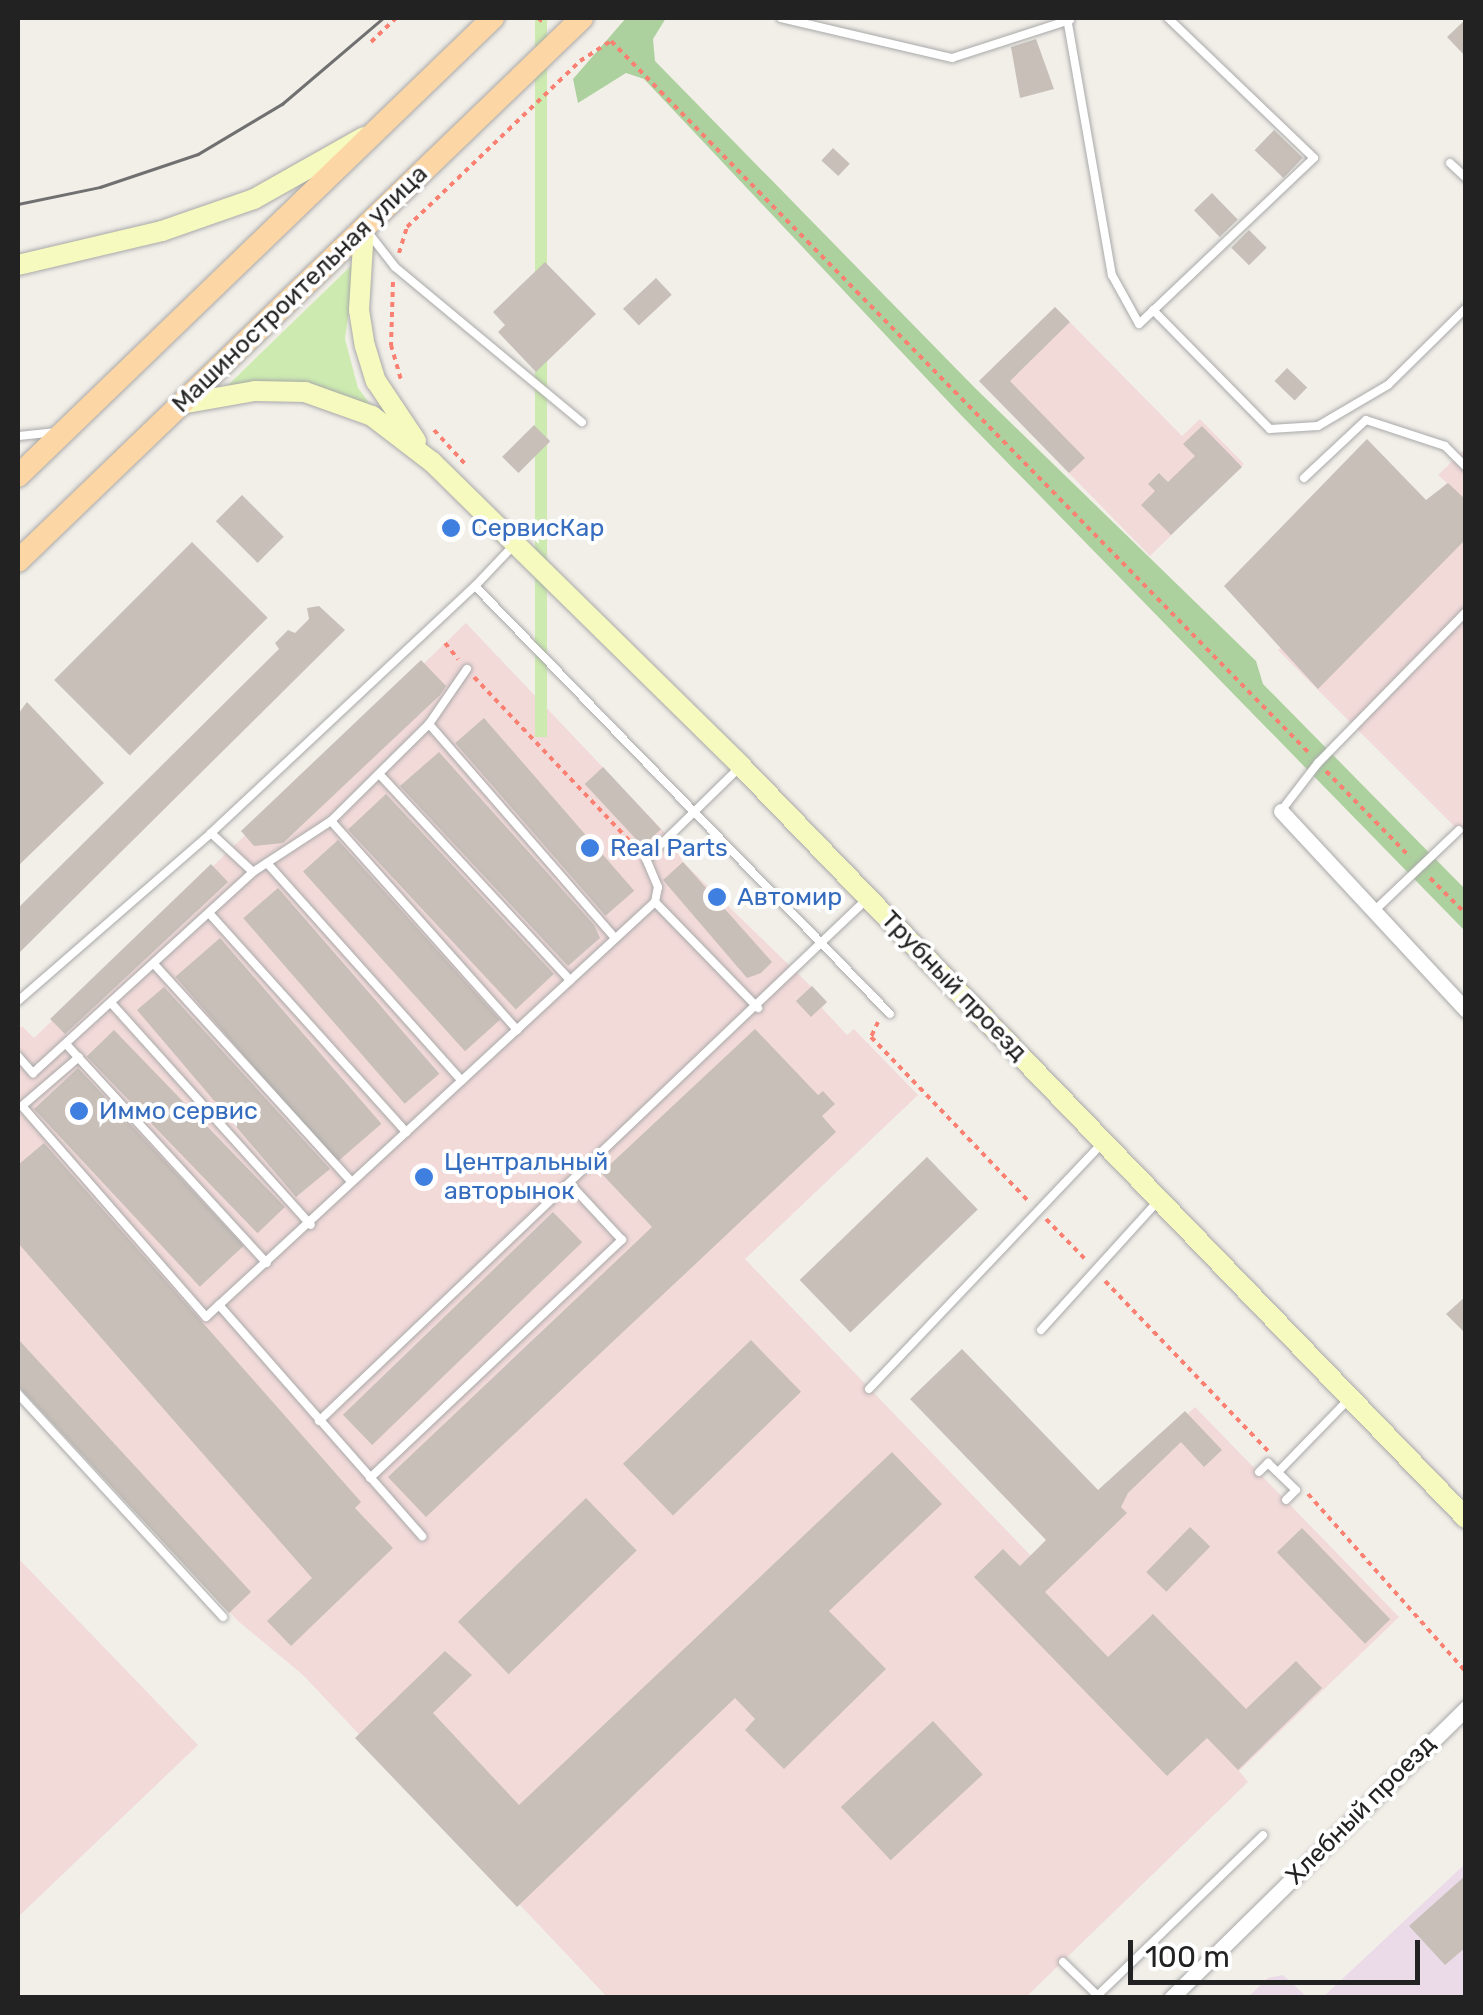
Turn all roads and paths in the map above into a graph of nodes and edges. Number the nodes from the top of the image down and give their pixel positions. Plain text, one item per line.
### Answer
1 (396, 18) edge
2 (494, 18) edge
3 (582, 18) edge
4 (781, 18) edge
5 (1168, 18) edge
6 (1068, 19) edge
7 (371, 42) dead end
8 (576, 56) dead end
9 (378, 128) junction
10 (1450, 163) dead end
11 (1466, 178) edge
12 (364, 228) junction
13 (18, 266) edge
14 (1466, 308) edge
15 (1153, 310) junction
16 (181, 404) junction
17 (582, 422) dead end
18 (65, 431) junction
19 (18, 436) edge
20 (432, 462) junction
21 (1466, 467) edge
22 (18, 476) edge
23 (1304, 478) dead end
24 (516, 543) junction
25 (18, 562) edge
26 (475, 586) junction
27 (1466, 612) edge
28 (445, 643) dead end
29 (467, 669) junction
30 (429, 724) junction
31 (1318, 762) junction
32 (741, 766) junction
33 (382, 776) junction
34 (1281, 812) joint
35 (693, 813) junction
36 (332, 820) junction
37 (1459, 830) dead end
38 (210, 833) junction
39 (646, 859) junction
40 (267, 863) junction
41 (1420, 868) junction
42 (253, 872) junction
43 (869, 897) junction
44 (655, 902) junction
45 (1374, 912) junction
46 (209, 913) junction
47 (1466, 914) edge
48 (615, 938) junction
49 (822, 944) junction
50 (154, 964) junction
51 (570, 980) junction
52 (18, 1002) edge
53 (112, 1004) junction
54 (758, 1008) junction
55 (1466, 1010) edge
56 (887, 1011) joint
57 (517, 1030) junction
58 (66, 1044) junction
59 (18, 1056) edge
60 (79, 1057) junction
61 (462, 1080) junction
62 (406, 1132) junction
63 (1104, 1142) junction
64 (352, 1182) junction
65 (570, 1184) junction
66 (1159, 1200) junction
67 (1036, 1209) junction
68 (311, 1225) junction
69 (267, 1263) junction
70 (1095, 1270) junction
71 (219, 1305) junction
72 (1041, 1330) dead end
73 (869, 1389) dead end
74 (18, 1394) edge
75 (1350, 1399) junction
76 (319, 1421) junction
77 (1281, 1470) junction
78 (1259, 1472) dead end
79 (370, 1478) junction
80 (1286, 1500) dead end
81 (1466, 1518) edge
82 (422, 1536) dead end
83 (223, 1617) dead end
84 (1466, 1672) edge
85 (1466, 1708) edge
86 (1263, 1835) dead end
87 (1063, 1962) dead end
88 (1097, 1997) edge
89 (1171, 1998) edge

1 - 7 path
2 - 9 main road
3 - 12 main road, Машиностроительная улица
4 - 6 lane
5 - 15 lane
6 - 15 lane
8 - 31 path
9 - 13 street
9 - 18 main road
10 - 11 lane
12 - 16 main road, Машиностроительная улица
12 - 17 lane
12 - 20 street
14 - 15 lane
16 - 20 street
16 - 25 main road, Машиностроительная улица
18 - 19 lane
18 - 22 main road
20 - 24 street, Трубный проезд
21 - 23 lane
24 - 26 lane
24 - 32 street, Трубный проезд
26 - 35 lane
26 - 38 lane
27 - 31 lane
28 - 29 path
29 - 30 lane
29 - 39 path
30 - 33 lane
30 - 48 lane
31 - 34 lane
31 - 41 path
32 - 35 lane
32 - 43 street, Трубный проезд
33 - 36 lane
33 - 51 lane
34 - 45 street
35 - 39 lane
35 - 49 lane
36 - 40 lane
36 - 57 lane
37 - 41 lane
38 - 42 lane
38 - 52 lane
39 - 44 lane
40 - 42 lane
40 - 61 lane
41 - 45 lane
41 - 47 path
42 - 46 lane
43 - 49 lane
43 - 63 street, Трубный проезд
44 - 48 lane
44 - 54 lane
45 - 55 street
46 - 50 lane
46 - 62 lane
48 - 51 lane
49 - 54 lane
49 - 56 lane
50 - 53 lane
50 - 64 lane
51 - 57 lane
53 - 58 lane
53 - 68 lane
54 - 65 lane
56 - 67 path
57 - 61 lane
58 - 59 lane
58 - 60 lane
60 - 69 lane
60 - 71 lane
61 - 62 lane
62 - 64 lane
63 - 66 street, Трубный проезд
63 - 67 lane
64 - 68 lane
65 - 76 lane
65 - 79 lane
66 - 70 lane
66 - 75 street, Трубный проезд
67 - 70 path
67 - 73 lane
68 - 69 lane
69 - 71 lane
70 - 72 lane
70 - 77 path
71 - 76 lane
74 - 83 lane
75 - 77 lane
75 - 81 street, Трубный проезд
76 - 79 lane
77 - 78 lane
77 - 80 lane
77 - 84 path
79 - 82 lane
85 - 89 street, Хлебный проезд
86 - 88 lane
87 - 88 lane

